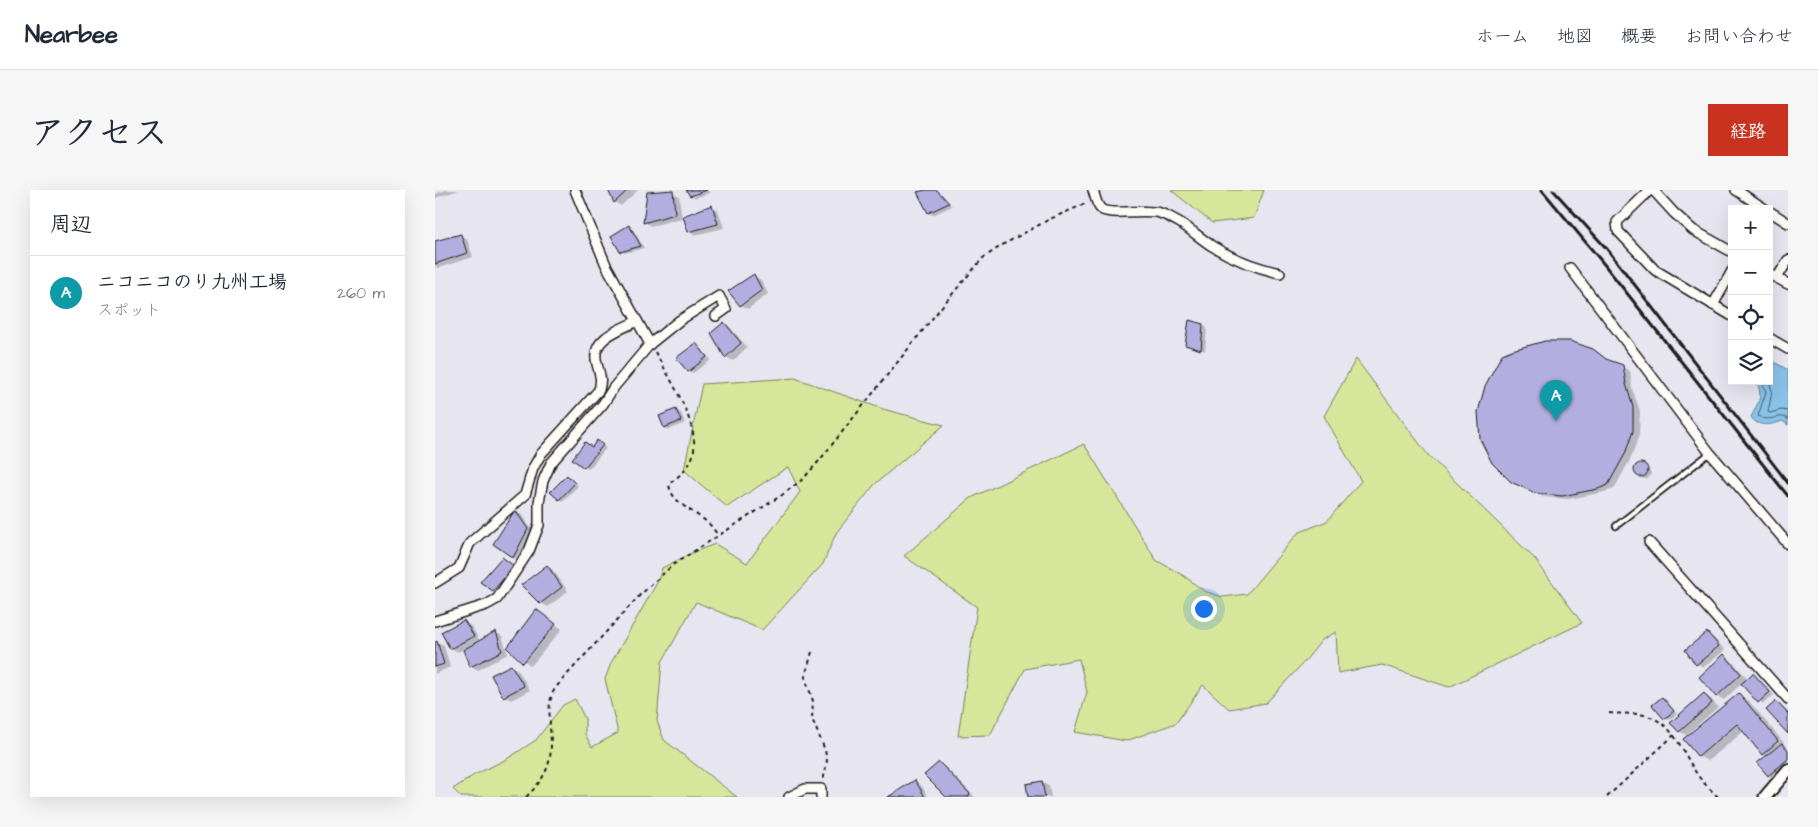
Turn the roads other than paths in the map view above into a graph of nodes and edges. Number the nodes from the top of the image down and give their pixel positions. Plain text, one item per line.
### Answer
1 (575, 190) edge
2 (1093, 190) edge
3 (1651, 190) edge
4 (1736, 190) edge
5 (1751, 194) edge
6 (1761, 205) edge
7 (1773, 214) edge
8 (1788, 223) edge
9 (1728, 250) edge
10 (1788, 260) edge
11 (1570, 268) dead end
12 (1281, 273) dead end
13 (1773, 276) edge
14 (1728, 278) edge
15 (1788, 284) edge
16 (1713, 305) junction
17 (1728, 314) edge
18 (716, 316) dead end
19 (637, 321) junction
20 (1772, 340) edge
21 (650, 344) junction
22 (1788, 349) edge
23 (1710, 453) junction
24 (1616, 526) dead end
25 (1649, 542) dead end
26 (1788, 544) edge
27 (435, 583) edge
28 (435, 621) edge
29 (1788, 699) edge
30 (1788, 770) edge
31 (821, 793) edge
32 (789, 797) edge
33 (1765, 797) edge

1 - 19 street
2 - 12 street
3 - 9 street
3 - 16 street
4 - 5 street
5 - 6 street
7 - 8 street
10 - 13 street
11 - 23 street
13 - 15 street
14 - 16 street
16 - 17 street
18 - 21 street
19 - 21 street
19 - 27 street
20 - 22 street
21 - 28 street
23 - 24 lane
23 - 26 street
25 - 29 street
30 - 33 street
31 - 32 street

